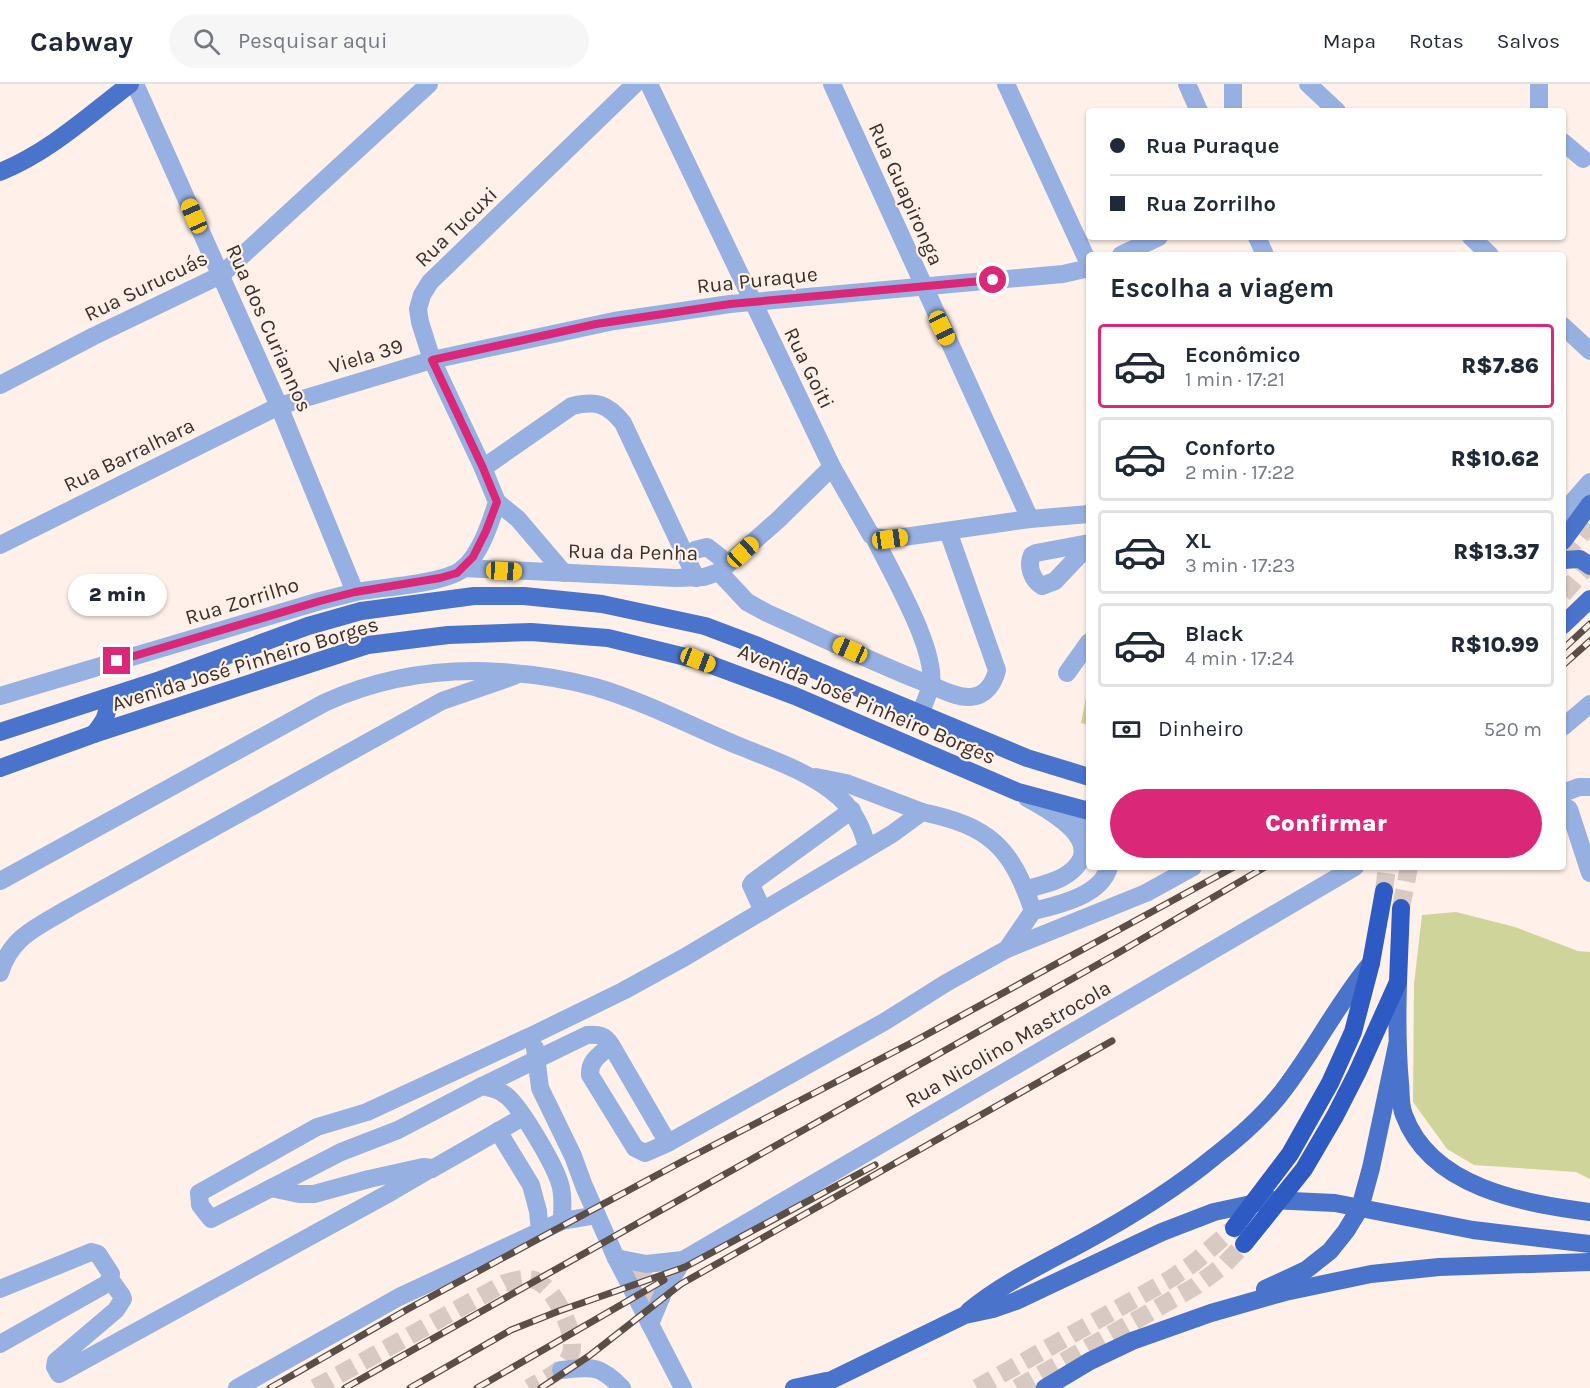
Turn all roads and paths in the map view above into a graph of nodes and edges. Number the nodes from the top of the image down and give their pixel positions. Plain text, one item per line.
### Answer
1 (130, 84) edge
2 (135, 84) edge
3 (429, 84) edge
4 (635, 84) edge
5 (649, 84) edge
6 (832, 84) edge
7 (1006, 84) edge
8 (1187, 84) edge
9 (1233, 84) edge
10 (1308, 84) edge
11 (1539, 84) edge
12 (1198, 108) edge
13 (1233, 108) edge
14 (1334, 108) edge
15 (1539, 108) edge
16 (1566, 145) edge
17 (1583, 159) dead end
18 (0, 172) edge
19 (1153, 240) edge
20 (1474, 240) edge
21 (1127, 252) edge
22 (1487, 252) edge
23 (1086, 257) edge
24 (1086, 269) edge
25 (221, 275) junction
26 (922, 286) junction
27 (753, 303) junction
28 (1566, 329) edge
29 (1590, 351) edge
30 (432, 360) junction
31 (0, 385) edge
32 (279, 406) junction
33 (832, 467) junction
34 (483, 468) junction
35 (1590, 482) edge
36 (497, 502) junction
37 (1590, 504) edge
38 (1566, 509) edge
39 (1086, 514) edge
40 (1030, 519) junction
41 (948, 531) junction
42 (1566, 537) edge
43 (877, 543) junction
44 (0, 545) edge
45 (686, 556) junction
46 (1566, 560) edge
47 (1590, 566) edge
48 (463, 568) junction
49 (723, 569) junction
50 (564, 573) junction
51 (696, 578) junction
52 (1590, 590) edge
53 (355, 592) junction
54 (1584, 604) edge
55 (1566, 622) edge
56 (1086, 646) edge
57 (1067, 673) dead end
58 (520, 674) junction
59 (160, 680) junction
60 (931, 685) junction
61 (0, 696) edge
62 (105, 698) junction
63 (1590, 704) edge
64 (920, 714) junction
65 (150, 716) junction
66 (0, 723) edge
67 (1566, 724) edge
68 (20, 726) junction
69 (0, 732) edge
70 (94, 734) junction
71 (0, 768) edge
72 (1086, 776) edge
73 (812, 777) junction
74 (1590, 787) edge
75 (1566, 791) edge
76 (1018, 792) junction
77 (1566, 808) edge
78 (852, 810) junction
79 (1086, 810) edge
80 (922, 812) junction
81 (1059, 816) junction
82 (1086, 824) edge
83 (867, 848) junction
84 (1108, 870) edge
85 (1188, 870) edge
86 (1351, 870) edge
87 (1590, 873) edge
88 (0, 881) edge
89 (1026, 890) junction
90 (1383, 891) tunnel mouth
91 (1401, 908) tunnel mouth
92 (763, 911) junction
93 (1033, 911) junction
94 (1007, 949) junction
95 (1371, 963) junction
96 (0, 973) edge
97 (1398, 982) junction
98 (590, 1007) junction
99 (535, 1034) junction
100 (606, 1040) junction
101 (1397, 1045) junction
102 (535, 1059) junction
103 (482, 1086) junction
104 (352, 1117) junction
105 (523, 1117) junction
106 (498, 1131) junction
107 (362, 1143) junction
108 (668, 1143) junction
109 (432, 1169) junction
110 (271, 1188) junction
111 (1590, 1212) edge
112 (597, 1215) junction
113 (562, 1221) junction
114 (1234, 1228) tunnel mouth
115 (540, 1232) junction
116 (1244, 1244) tunnel mouth
117 (1590, 1244) edge
118 (616, 1258) junction
119 (683, 1260) junction
120 (1590, 1262) edge
121 (110, 1279) junction
122 (0, 1289) edge
123 (1211, 1313) junction
124 (965, 1315) junction
125 (650, 1324) junction
126 (0, 1344) edge
127 (561, 1370) dead end
128 (823, 1384) edge
129 (237, 1388) edge
130 (622, 1388) edge
131 (683, 1388) edge
132 (794, 1388) edge
133 (1045, 1388) edge

1 - 18 main road
2 - 25 street, Rua dos Curiannos
3 - 25 street, Rua Surucuás
4 - 30 street, Rua Tucuxi
5 - 27 street, Rua Goiti
6 - 26 street, Rua Guapironga
7 - 23 street
8 - 12 street
9 - 13 street
10 - 14 street
11 - 15 street
16 - 17 street
19 - 21 street
20 - 22 street
24 - 26 street, Rua Puraque
25 - 31 street, Rua Surucuás
25 - 32 street, Rua dos Curiannos
26 - 27 street, Rua Puraque
26 - 40 street, Rua Guapironga
27 - 30 street, Rua Puraque
27 - 33 street, Rua Goiti
28 - 29 street
30 - 32 street, Viela 39
30 - 34 street, Rua Tucuxi
32 - 44 street, Rua Barralhara
32 - 53 street, Rua dos Curiannos
33 - 43 street, Rua Goiti
33 - 49 street, Rua da Penha
34 - 36 street, Rua Tucuxi
34 - 45 street
35 - 38 street
36 - 48 street
36 - 50 street
37 - 42 main road
39 - 40 street
40 - 41 street
41 - 43 street
41 - 60 street
43 - 60 street, Rua Goiti
45 - 49 street
45 - 51 street
46 - 47 main road
48 - 50 street, Rua da Penha
48 - 53 street, Rua Zorrilho
49 - 51 street, Rua da Penha
49 - 60 street
50 - 51 street, Rua da Penha
52 - 54 main road
53 - 61 street, Rua Zorrilho
54 - 55 main road
56 - 57 street
58 - 73 street
58 - 88 street
58 - 96 street
59 - 62 main road, Avenida José Pinheiro Borges
59 - 64 main road, Avenida José Pinheiro Borges
59 - 65 main road
60 - 64 street
62 - 68 main road, Avenida José Pinheiro Borges
62 - 70 main road
63 - 67 street
64 - 72 main road, Avenida José Pinheiro Borges
65 - 70 main road, Avenida José Pinheiro Borges
65 - 76 main road, Avenida José Pinheiro Borges
66 - 68 street
68 - 69 main road, Avenida José Pinheiro Borges
70 - 71 main road, Avenida José Pinheiro Borges
73 - 78 street
73 - 80 street
74 - 75 street
76 - 79 main road, Avenida José Pinheiro Borges
76 - 81 street
77 - 87 street
78 - 83 street
78 - 92 street
80 - 83 street
80 - 89 street
81 - 82 street
81 - 89 street
83 - 92 street
84 - 93 street
85 - 94 street
86 - 119 street, Rua Nicolino Mastrocola
89 - 93 street
90 - 95 highway
91 - 97 highway
92 - 98 street
93 - 94 street
94 - 108 street
95 - 114 highway
95 - 124 main road
97 - 101 main road
97 - 116 highway
98 - 99 street
98 - 100 street
99 - 102 street
99 - 104 street
100 - 102 street
100 - 108 street
100 - 108 street
101 - 111 main road
101 - 123 main road
102 - 103 street
102 - 112 street
103 - 105 street
103 - 107 street
104 - 107 street
104 - 110 street
105 - 106 street
105 - 113 street
106 - 109 street
106 - 115 street
107 - 110 street
109 - 110 street
109 - 121 street
112 - 113 street
112 - 118 street
113 - 115 street
115 - 129 street
117 - 124 main road
118 - 119 street, Rua Nicolino Mastrocola
118 - 125 street
119 - 125 street, Rua Nicolino Mastrocola
120 - 123 main road
121 - 122 street
121 - 126 street
123 - 133 main road
124 - 128 main road
125 - 131 street
127 - 130 street
128 - 132 main road

